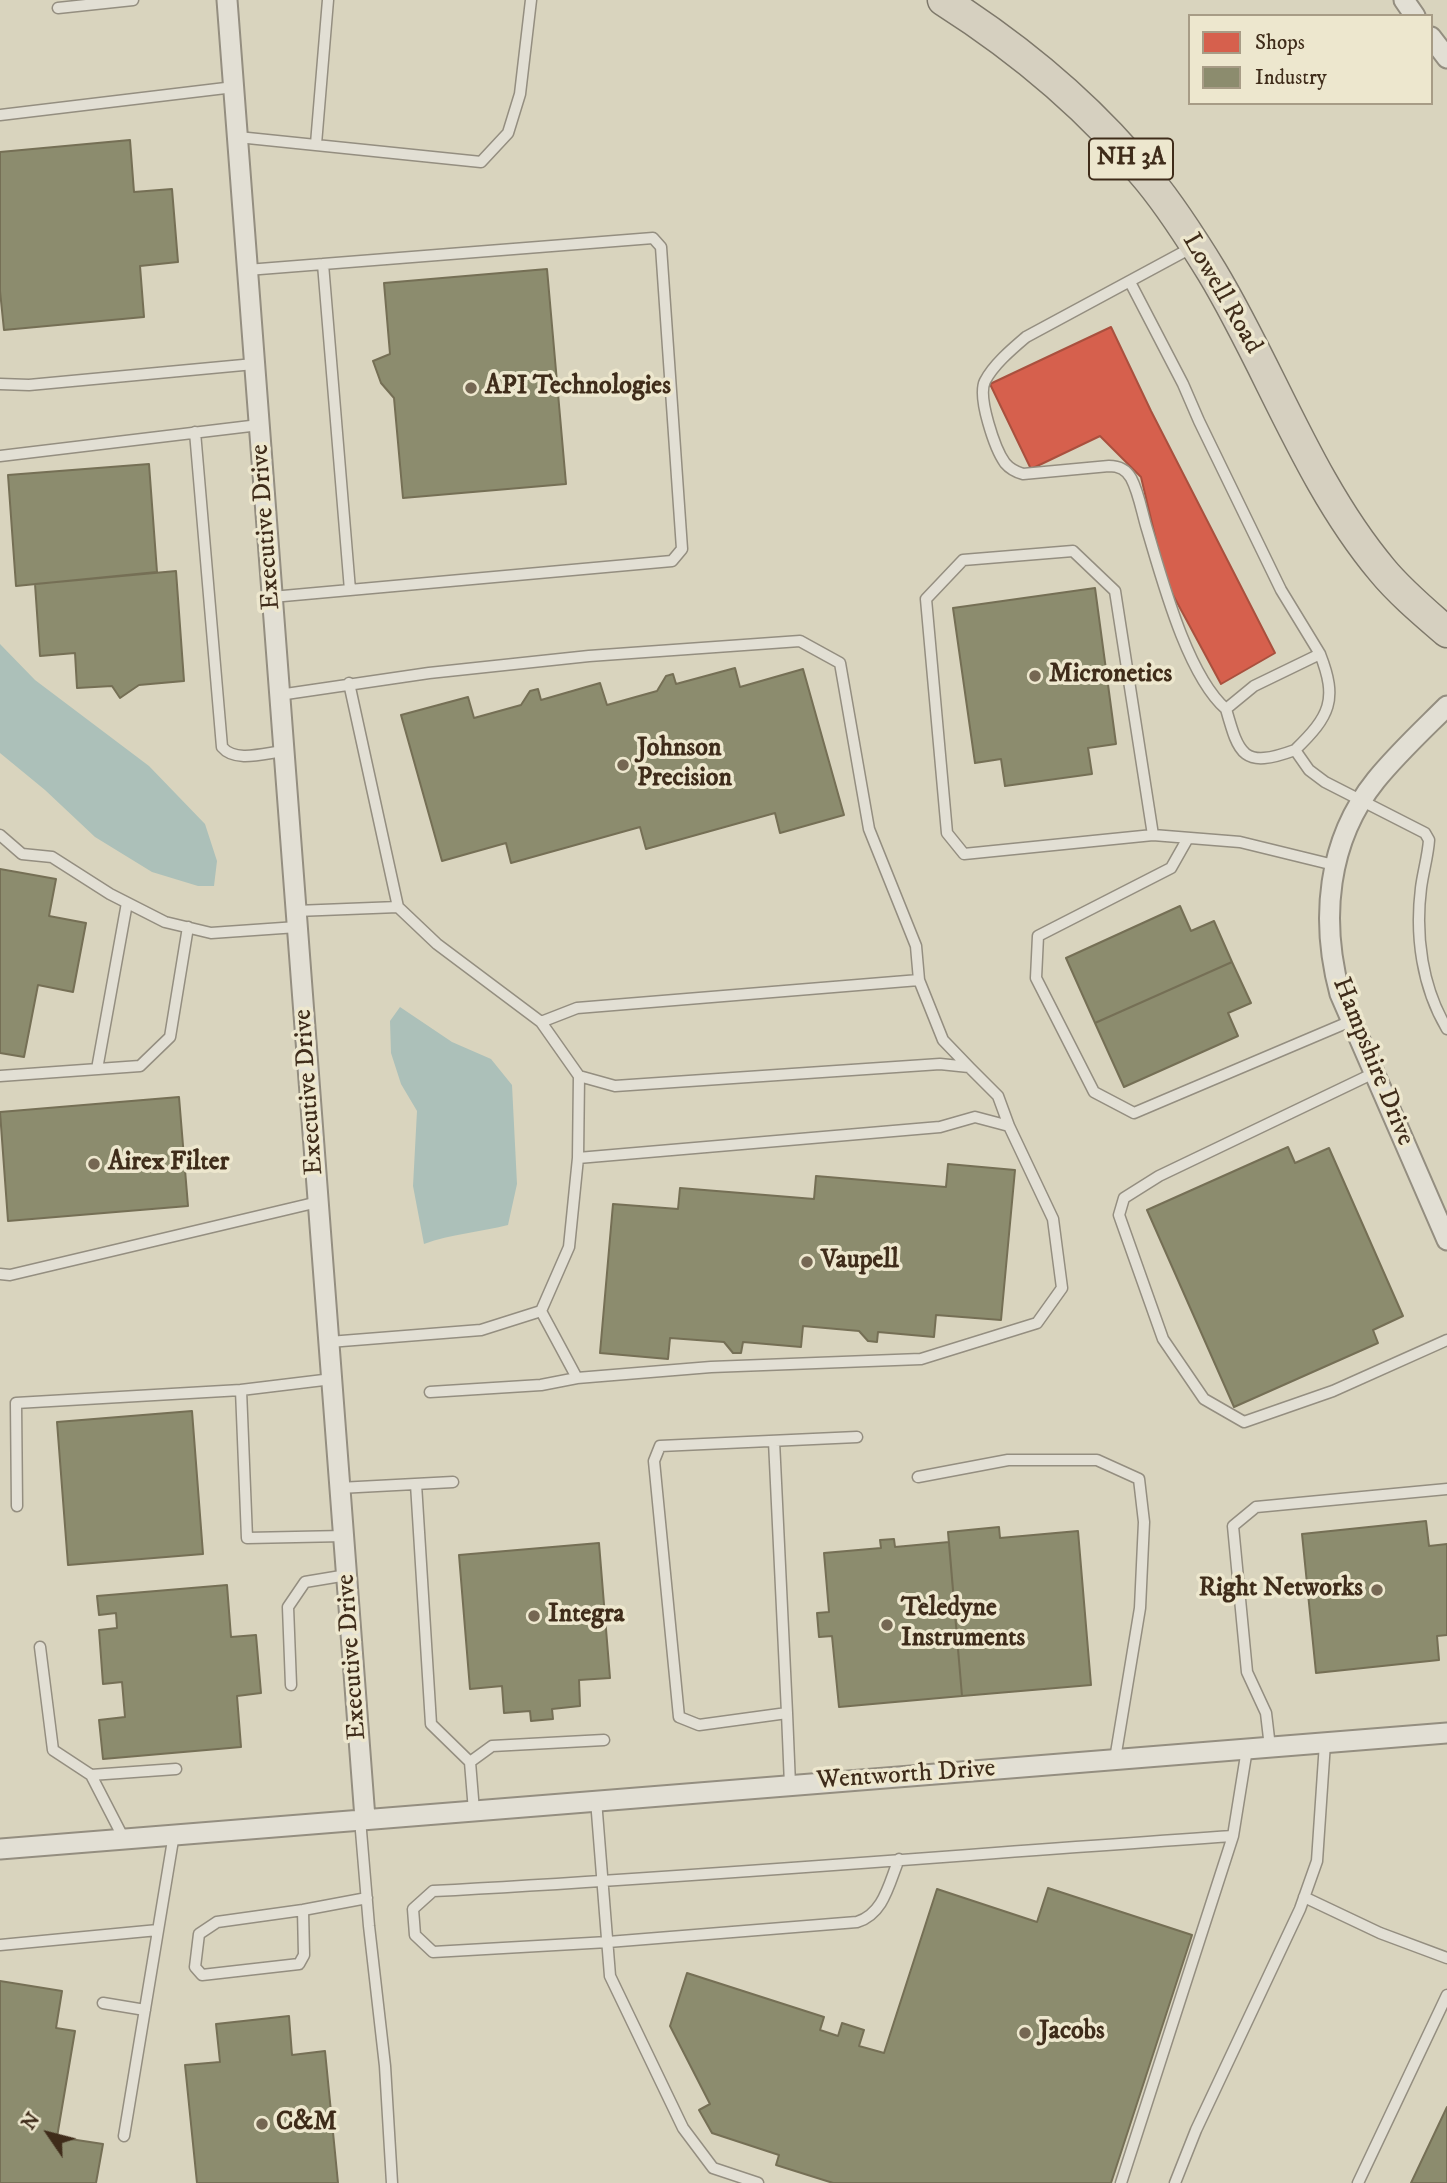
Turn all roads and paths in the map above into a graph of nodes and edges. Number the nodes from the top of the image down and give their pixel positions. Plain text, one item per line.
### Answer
1 (133, 0) edge
2 (227, 0) edge
3 (328, 0) edge
4 (531, 0) edge
5 (943, 0) edge
6 (58, 8) dead end
7 (1433, 40) edge
8 (1447, 58) edge
9 (234, 87) junction
10 (0, 114) edge
11 (238, 137) junction
12 (316, 144) junction
13 (1195, 246) junction
14 (323, 264) junction
15 (247, 270) junction
16 (1130, 282) junction
17 (254, 364) junction
18 (0, 384) edge
19 (259, 425) junction
20 (195, 432) junction
21 (0, 456) edge
22 (350, 590) junction
23 (272, 597) junction
24 (1447, 632) edge
25 (1320, 654) junction
26 (349, 683) junction
27 (279, 695) junction
28 (1447, 706) edge
29 (1226, 709) junction
30 (1295, 750) junction
31 (284, 751) junction
32 (1362, 800) junction
33 (0, 835) edge
34 (1153, 835) junction
35 (1188, 838) junction
36 (1334, 865) junction
37 (127, 903) junction
38 (398, 907) junction
39 (297, 919) junction
40 (188, 927) junction
41 (919, 979) junction
42 (1351, 1021) junction
43 (541, 1022) junction
44 (1447, 1029) edge
45 (969, 1067) junction
46 (97, 1069) junction
47 (1374, 1073) junction
48 (0, 1076) edge
49 (579, 1076) junction
50 (1009, 1126) junction
51 (578, 1158) junction
52 (318, 1202) junction
53 (1447, 1240) edge
54 (0, 1274) edge
55 (541, 1311) junction
56 (1447, 1340) edge
57 (329, 1342) junction
58 (577, 1378) junction
59 (332, 1379) junction
60 (241, 1390) junction
61 (430, 1392) dead end
62 (857, 1437) dead end
63 (774, 1441) junction
64 (918, 1477) dead end
65 (453, 1482) dead end
66 (416, 1484) junction
67 (339, 1488) junction
68 (1447, 1489) edge
69 (17, 1506) dead end
70 (344, 1536) junction
71 (347, 1575) junction
72 (40, 1647) dead end
73 (291, 1685) dead end
74 (787, 1713) junction
75 (1447, 1733) edge
76 (604, 1740) dead end
77 (1325, 1742) junction
78 (1270, 1747) junction
79 (1247, 1749) junction
80 (1115, 1759) junction
81 (470, 1762) junction
82 (176, 1769) dead end
83 (92, 1775) junction
84 (790, 1785) junction
85 (596, 1800) junction
86 (474, 1811) junction
87 (363, 1819) junction
88 (174, 1834) junction
89 (1233, 1836) junction
90 (124, 1839) junction
91 (0, 1849) edge
92 (899, 1859) junction
93 (603, 1882) junction
94 (1304, 1897) junction
95 (367, 1898) junction
96 (303, 1910) junction
97 (158, 1930) junction
98 (608, 1942) junction
99 (0, 1945) edge
100 (1447, 1958) edge
101 (1447, 1995) edge
102 (103, 2003) dead end
103 (145, 2010) junction
104 (124, 2136) dead end
105 (392, 2183) edge
106 (758, 2183) edge
107 (1121, 2183) edge
108 (1175, 2183) edge
109 (1358, 2183) edge

1 - 6 lane
2 - 9 street, Executive Drive
3 - 12 lane
4 - 12 lane
5 - 13 main road, Lowell Road / NH 3A
7 - 8 street
9 - 10 lane
9 - 11 street, Executive Drive
11 - 12 lane
11 - 15 street, Executive Drive
13 - 16 lane
13 - 24 main road, Lowell Road / NH 3A
14 - 15 lane
14 - 22 lane
14 - 22 lane
15 - 17 street, Executive Drive
16 - 25 lane
16 - 29 lane
17 - 18 lane
17 - 19 street, Executive Drive
19 - 20 lane
19 - 23 street, Executive Drive
20 - 21 lane
20 - 31 lane
22 - 23 lane
23 - 27 street, Executive Drive
25 - 29 lane
25 - 30 lane
26 - 27 lane
26 - 38 lane
26 - 41 lane
27 - 31 street, Executive Drive
28 - 32 street, Hampshire Drive
29 - 30 lane
30 - 32 lane
31 - 39 street, Executive Drive
32 - 36 street, Hampshire Drive
32 - 44 lane
33 - 37 lane
34 - 34 lane
34 - 35 lane
35 - 36 lane
35 - 42 lane
36 - 42 street, Hampshire Drive
37 - 40 lane
37 - 46 lane
38 - 39 lane
38 - 43 lane
39 - 40 lane
39 - 52 street, Executive Drive
40 - 46 lane
41 - 43 lane
41 - 45 lane
42 - 47 street, Hampshire Drive
43 - 49 lane
45 - 49 lane
45 - 50 lane
46 - 48 lane
47 - 53 street, Hampshire Drive
47 - 56 lane
49 - 51 lane
50 - 51 lane
50 - 58 lane
51 - 55 lane
52 - 54 lane
52 - 57 street, Executive Drive
55 - 57 lane
55 - 58 lane
57 - 59 street, Executive Drive
58 - 61 lane
59 - 60 lane
59 - 67 street, Executive Drive
60 - 69 lane
60 - 70 lane
62 - 63 lane
63 - 74 lane
63 - 74 lane
64 - 80 lane
65 - 66 lane
66 - 67 lane
66 - 81 lane
67 - 70 street, Executive Drive
68 - 78 lane
70 - 71 street, Executive Drive
71 - 73 lane
71 - 87 street, Executive Drive
72 - 83 lane
74 - 84 lane
75 - 77 street, Wentworth Drive
76 - 81 lane
77 - 78 street, Wentworth Drive
77 - 94 lane
78 - 79 street, Wentworth Drive
79 - 80 street, Wentworth Drive
79 - 89 lane
80 - 84 street, Wentworth Drive
81 - 86 lane
82 - 83 lane
83 - 90 lane
84 - 85 street, Wentworth Drive
85 - 86 street, Wentworth Drive
85 - 93 lane
86 - 87 street, Wentworth Drive
87 - 88 street
87 - 95 lane
88 - 90 street
88 - 97 lane
89 - 92 lane
89 - 107 lane
90 - 91 street
92 - 93 lane
92 - 98 lane
93 - 98 lane
93 - 98 lane
94 - 100 lane
94 - 108 lane
95 - 96 lane
95 - 105 lane
96 - 96 lane
97 - 99 lane
97 - 103 lane
98 - 106 lane
101 - 109 lane
102 - 103 lane
103 - 104 lane

